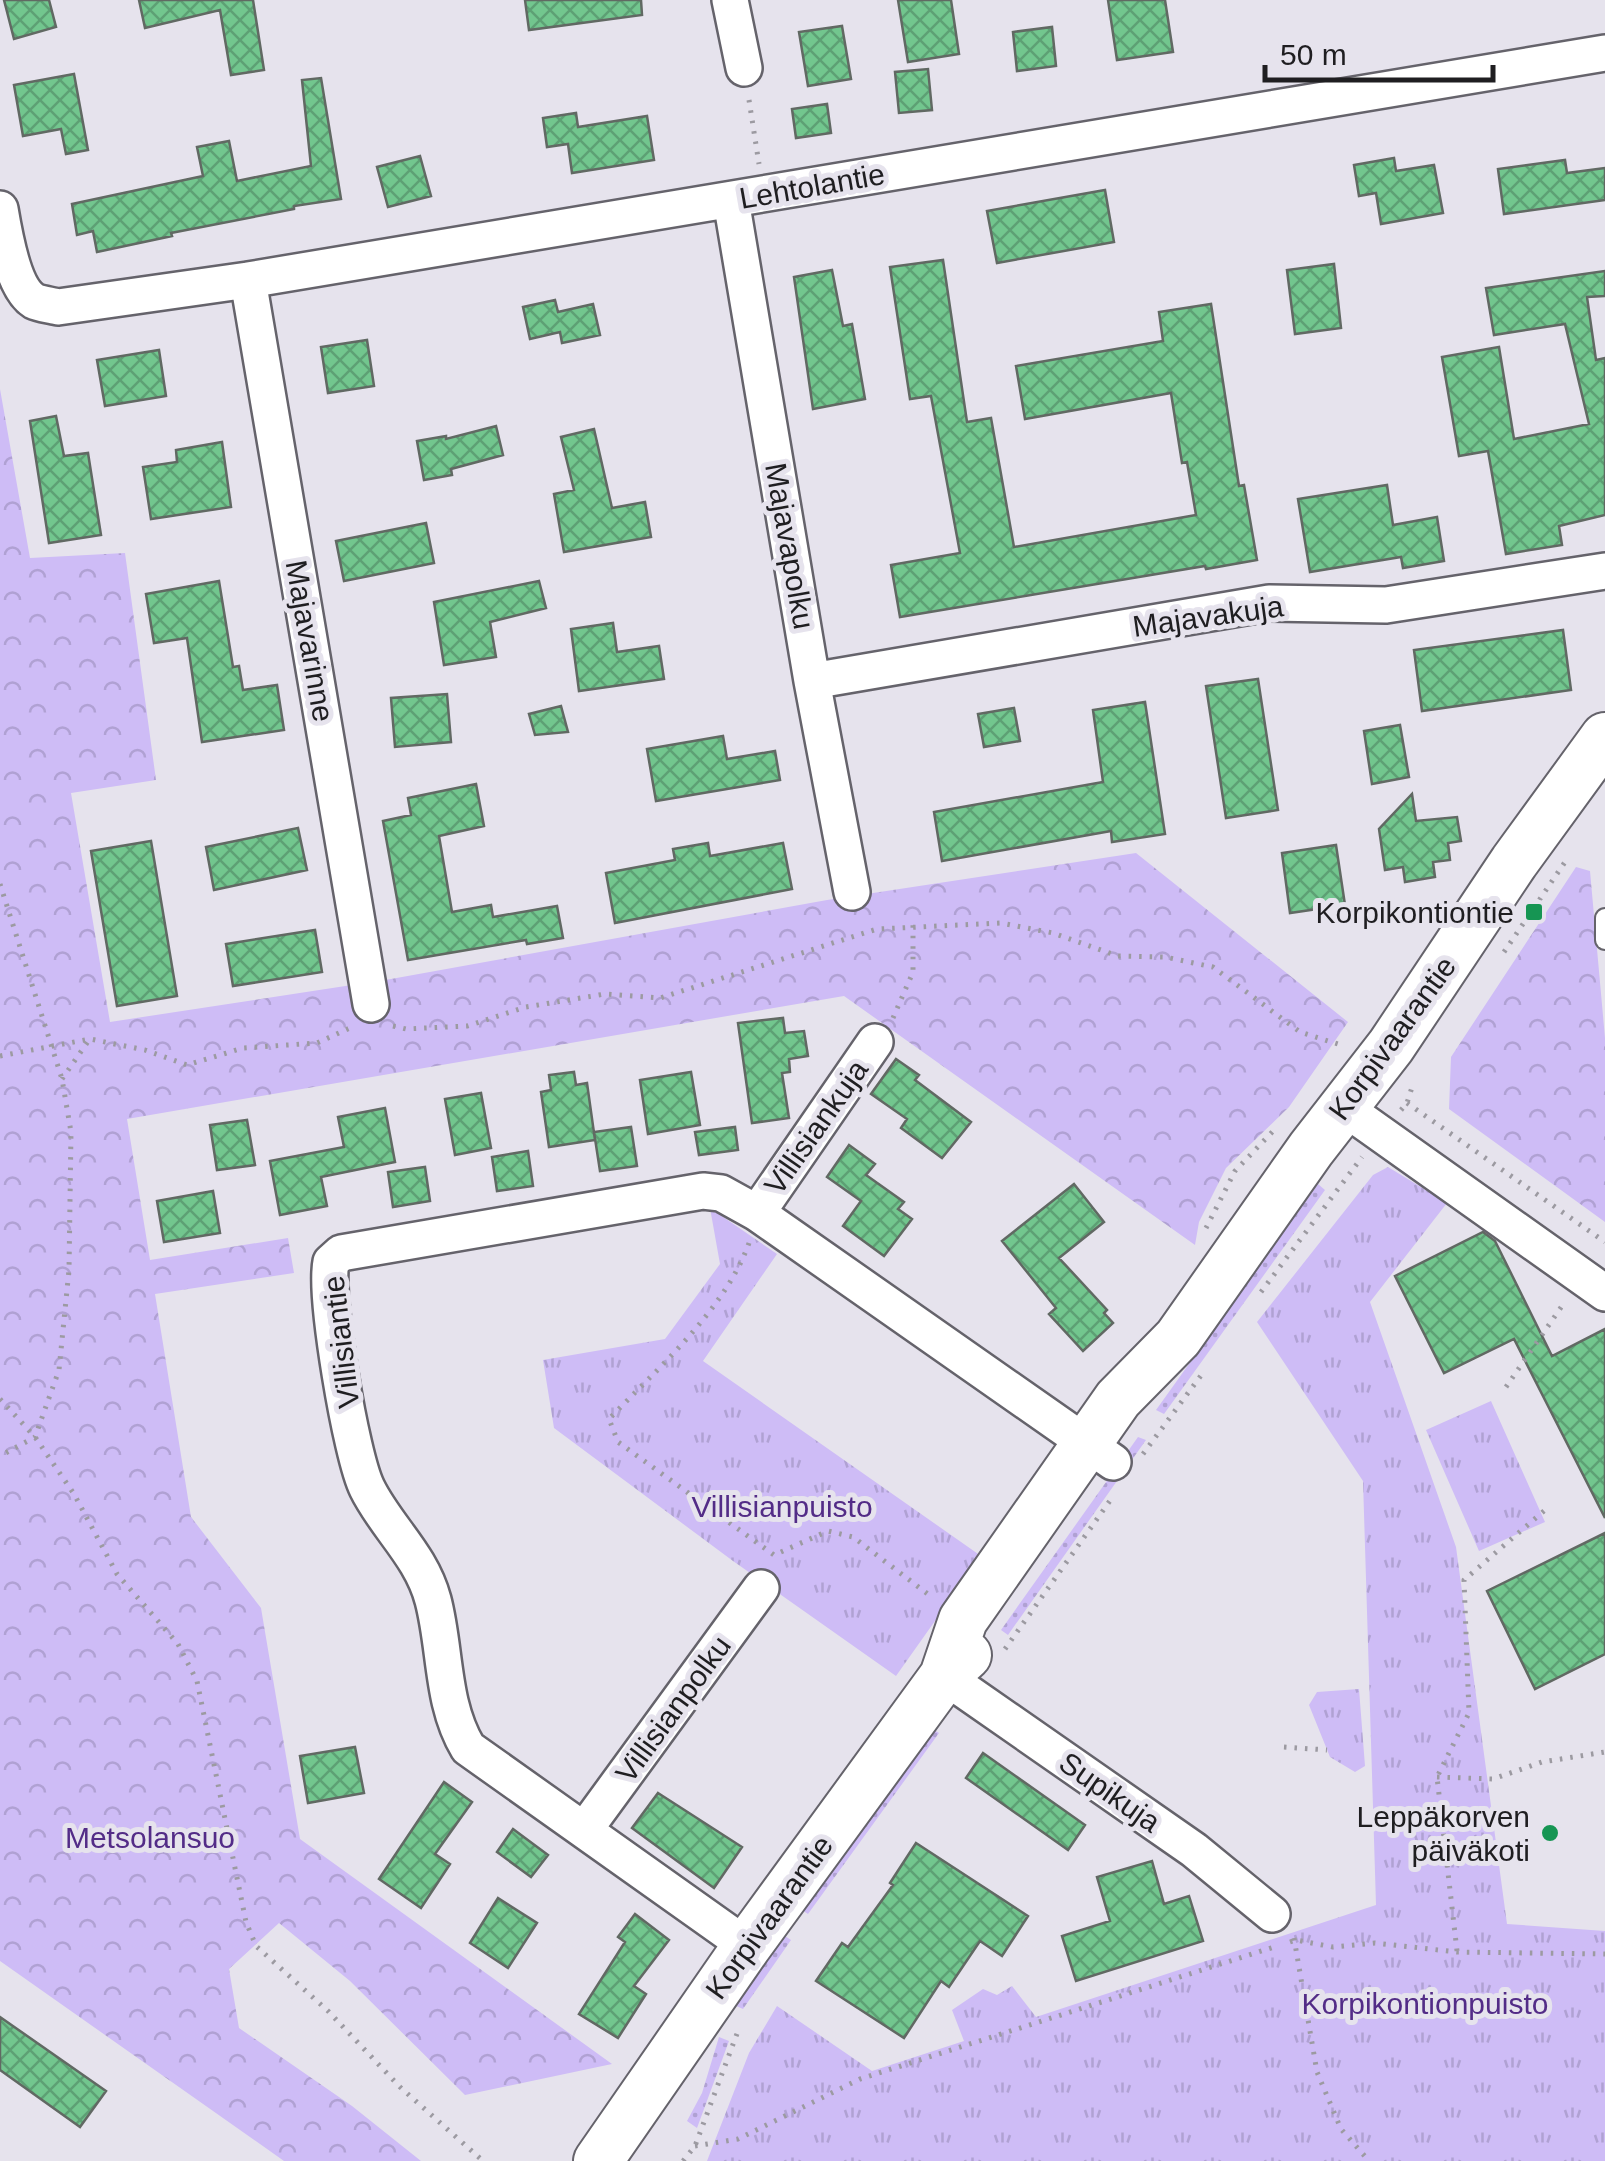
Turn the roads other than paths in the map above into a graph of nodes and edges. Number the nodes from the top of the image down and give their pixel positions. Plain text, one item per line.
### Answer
1 (730, 0) edge
2 (1605, 54) edge
3 (744, 68) road end
4 (748, 197) junction
5 (0, 213) edge
6 (248, 280) junction
7 (1605, 572) edge
8 (812, 681) junction
9 (1605, 737) edge
10 (852, 892) dead end
11 (1605, 918) edge
12 (1605, 940) edge
13 (374, 1018) road end
14 (876, 1042) road end
15 (1343, 1107) junction
16 (756, 1213) junction
17 (1593, 1285) edge
18 (1100, 1454) junction
19 (761, 1588) dead end
20 (944, 1676) junction
21 (585, 1829) junction
22 (1272, 1914) dead end
23 (747, 1946) junction
24 (598, 2161) edge

1 - 3 street
2 - 4 street, Lehtolantie
4 - 6 street, Lehtolantie
4 - 8 street, Majavapolku
5 - 6 street, Lehtolantie
6 - 13 street, Majavarinne
7 - 8 street, Majavakuja
8 - 10 street, Majavapolku
9 - 15 street, Korpivaarantie
11 - 12 lane
14 - 16 street, Villisiankuja
15 - 17 street
15 - 18 street, Korpivaarantie
16 - 18 street, Villisiantie
16 - 21 street, Villisiantie
18 - 20 street, Korpivaarantie
19 - 21 street, Villisianpolku
20 - 22 street, Supikuja
20 - 23 street, Korpivaarantie
21 - 23 street, Villisiantie
23 - 24 street, Korpivaarantie

